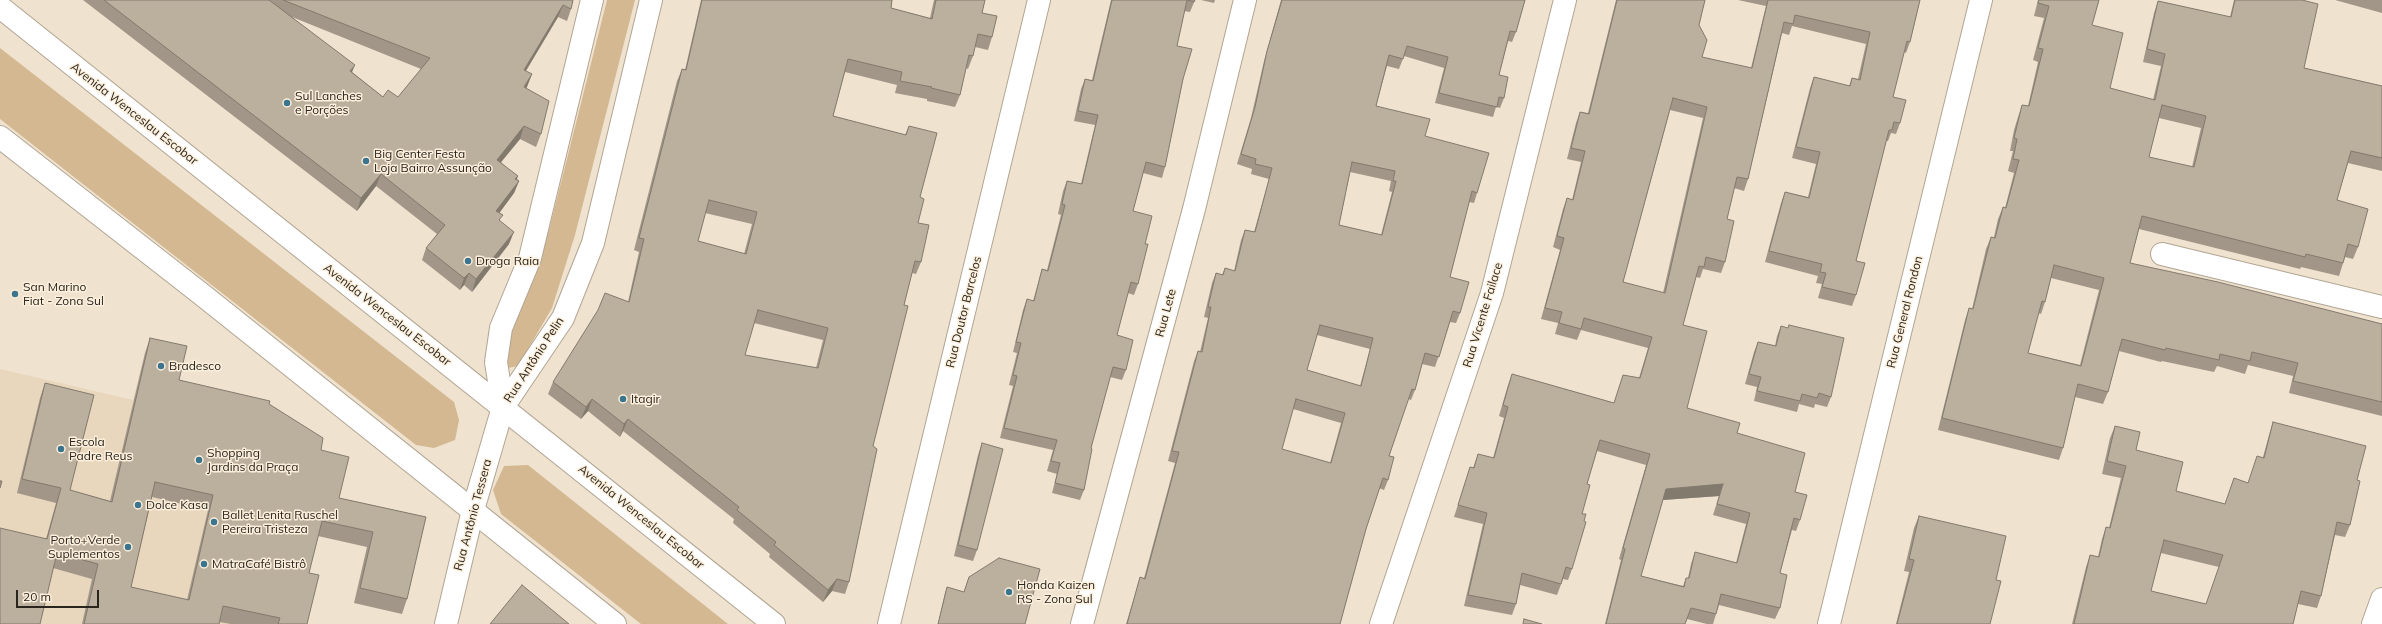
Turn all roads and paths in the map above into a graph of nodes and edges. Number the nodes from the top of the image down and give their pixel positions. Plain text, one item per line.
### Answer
1 (592, 0) edge
2 (651, 0) edge
3 (1039, 0) edge
4 (1245, 0) edge
5 (1565, 0) edge
6 (1981, 0) edge
7 (0, 7) edge
8 (0, 137) edge
9 (2162, 254) dead end
10 (2382, 307) edge
11 (503, 407) junction
12 (473, 510) junction
13 (2382, 599) edge
14 (446, 624) edge
15 (615, 624) edge
16 (774, 624) edge
17 (888, 624) edge
18 (1082, 624) edge
19 (1381, 624) edge
20 (1828, 624) edge
21 (2373, 624) edge

1 - 11 street, Rua Antônio Pelin
2 - 11 street, Rua Antônio Pelin
3 - 17 street, Rua Doutor Barcelos
4 - 18 street, Rua Lete
5 - 19 street, Rua Vicente Failace
6 - 20 street, Rua General Rondon
7 - 11 street, Avenida Wenceslau Escobar
8 - 12 street
9 - 10 street
11 - 12 street, Rua Antônio Tessera
11 - 16 street, Avenida Wenceslau Escobar
12 - 14 street, Rua Antônio Tessera
12 - 15 street
13 - 21 street

